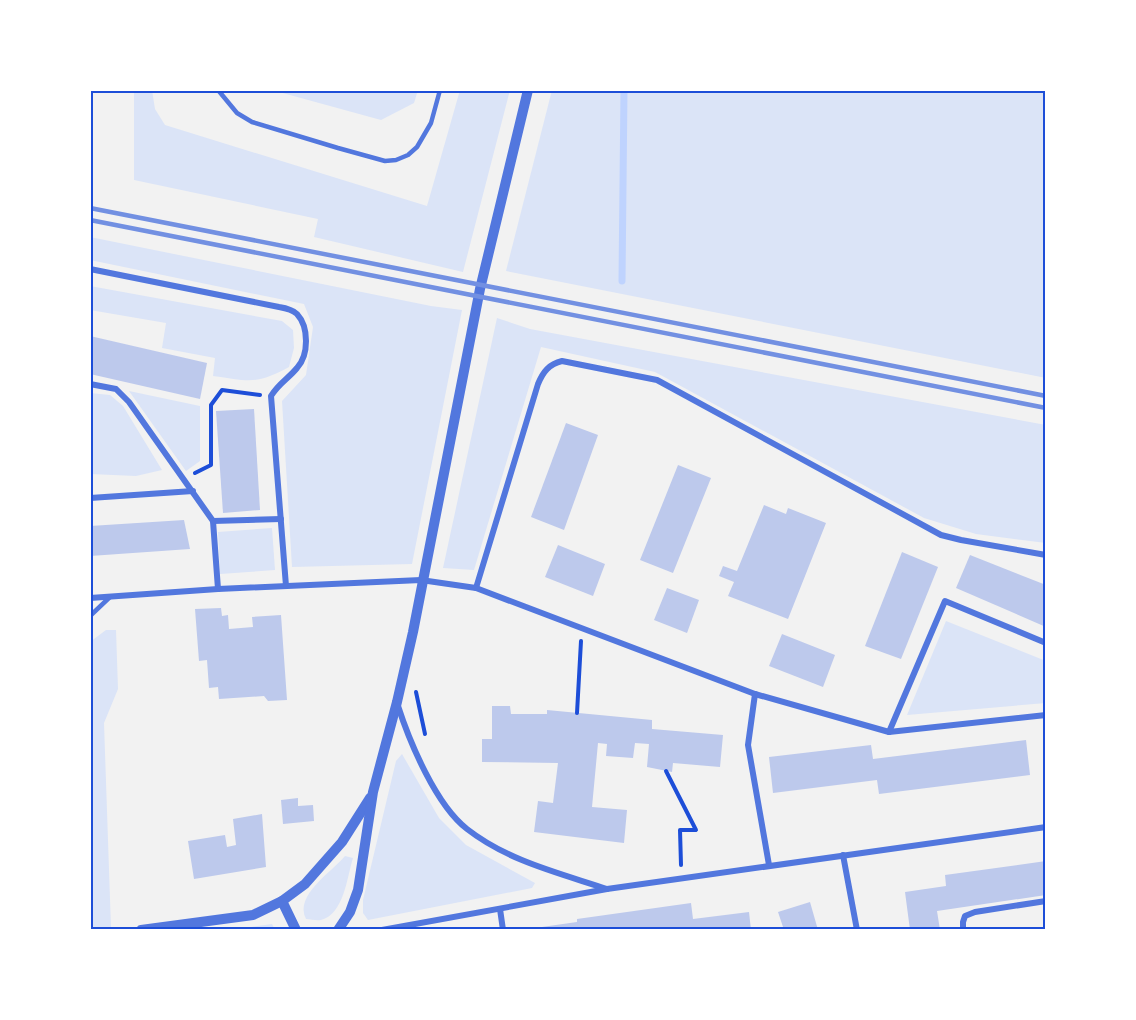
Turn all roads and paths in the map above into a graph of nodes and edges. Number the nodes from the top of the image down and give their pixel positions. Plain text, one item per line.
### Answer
1 (218, 90) edge
2 (440, 90) edge
3 (528, 90) edge
4 (90, 269) edge
5 (90, 384) edge
6 (271, 396) junction
7 (184, 480) junction
8 (193, 491) junction
9 (90, 498) edge
10 (281, 519) junction
11 (213, 521) junction
12 (1046, 555) edge
13 (286, 586) junction
14 (476, 588) junction
15 (218, 589) junction
16 (111, 597) junction
17 (90, 598) edge
18 (90, 616) edge
19 (582, 628) junction
20 (1046, 643) edge
21 (415, 686) dead end
22 (755, 694) junction
23 (397, 702) junction
24 (577, 712) dead end
25 (1046, 715) edge
26 (889, 732) junction
27 (425, 738) dead end
28 (666, 771) dead end
29 (373, 792) junction
30 (1046, 827) edge
31 (843, 855) junction
32 (770, 865) junction
33 (681, 878) junction
34 (607, 889) junction
35 (282, 901) junction
36 (1046, 901) edge
37 (500, 909) junction
38 (141, 930) edge
39 (296, 930) edge
40 (338, 930) edge
41 (382, 930) edge
42 (503, 930) edge
43 (857, 930) edge
44 (963, 930) edge

1 - 2 lane
3 - 23 street
4 - 6 street
5 - 7 street
6 - 7 path
6 - 10 street
7 - 8 street
8 - 9 street
8 - 11 street
10 - 11 street
10 - 13 street
11 - 15 street
12 - 14 street
13 - 14 street
13 - 15 street
14 - 19 street
15 - 16 street
16 - 17 street
16 - 18 lane
19 - 22 street
19 - 24 path
20 - 26 street
21 - 27 path
22 - 26 street
22 - 32 street
23 - 29 street
23 - 34 street
25 - 26 street
28 - 33 path
29 - 35 street
29 - 40 street
30 - 31 street
31 - 32 street
31 - 43 street
32 - 33 street
33 - 34 street
34 - 37 street
35 - 38 street
35 - 39 street
36 - 44 street
37 - 41 street
37 - 42 street

